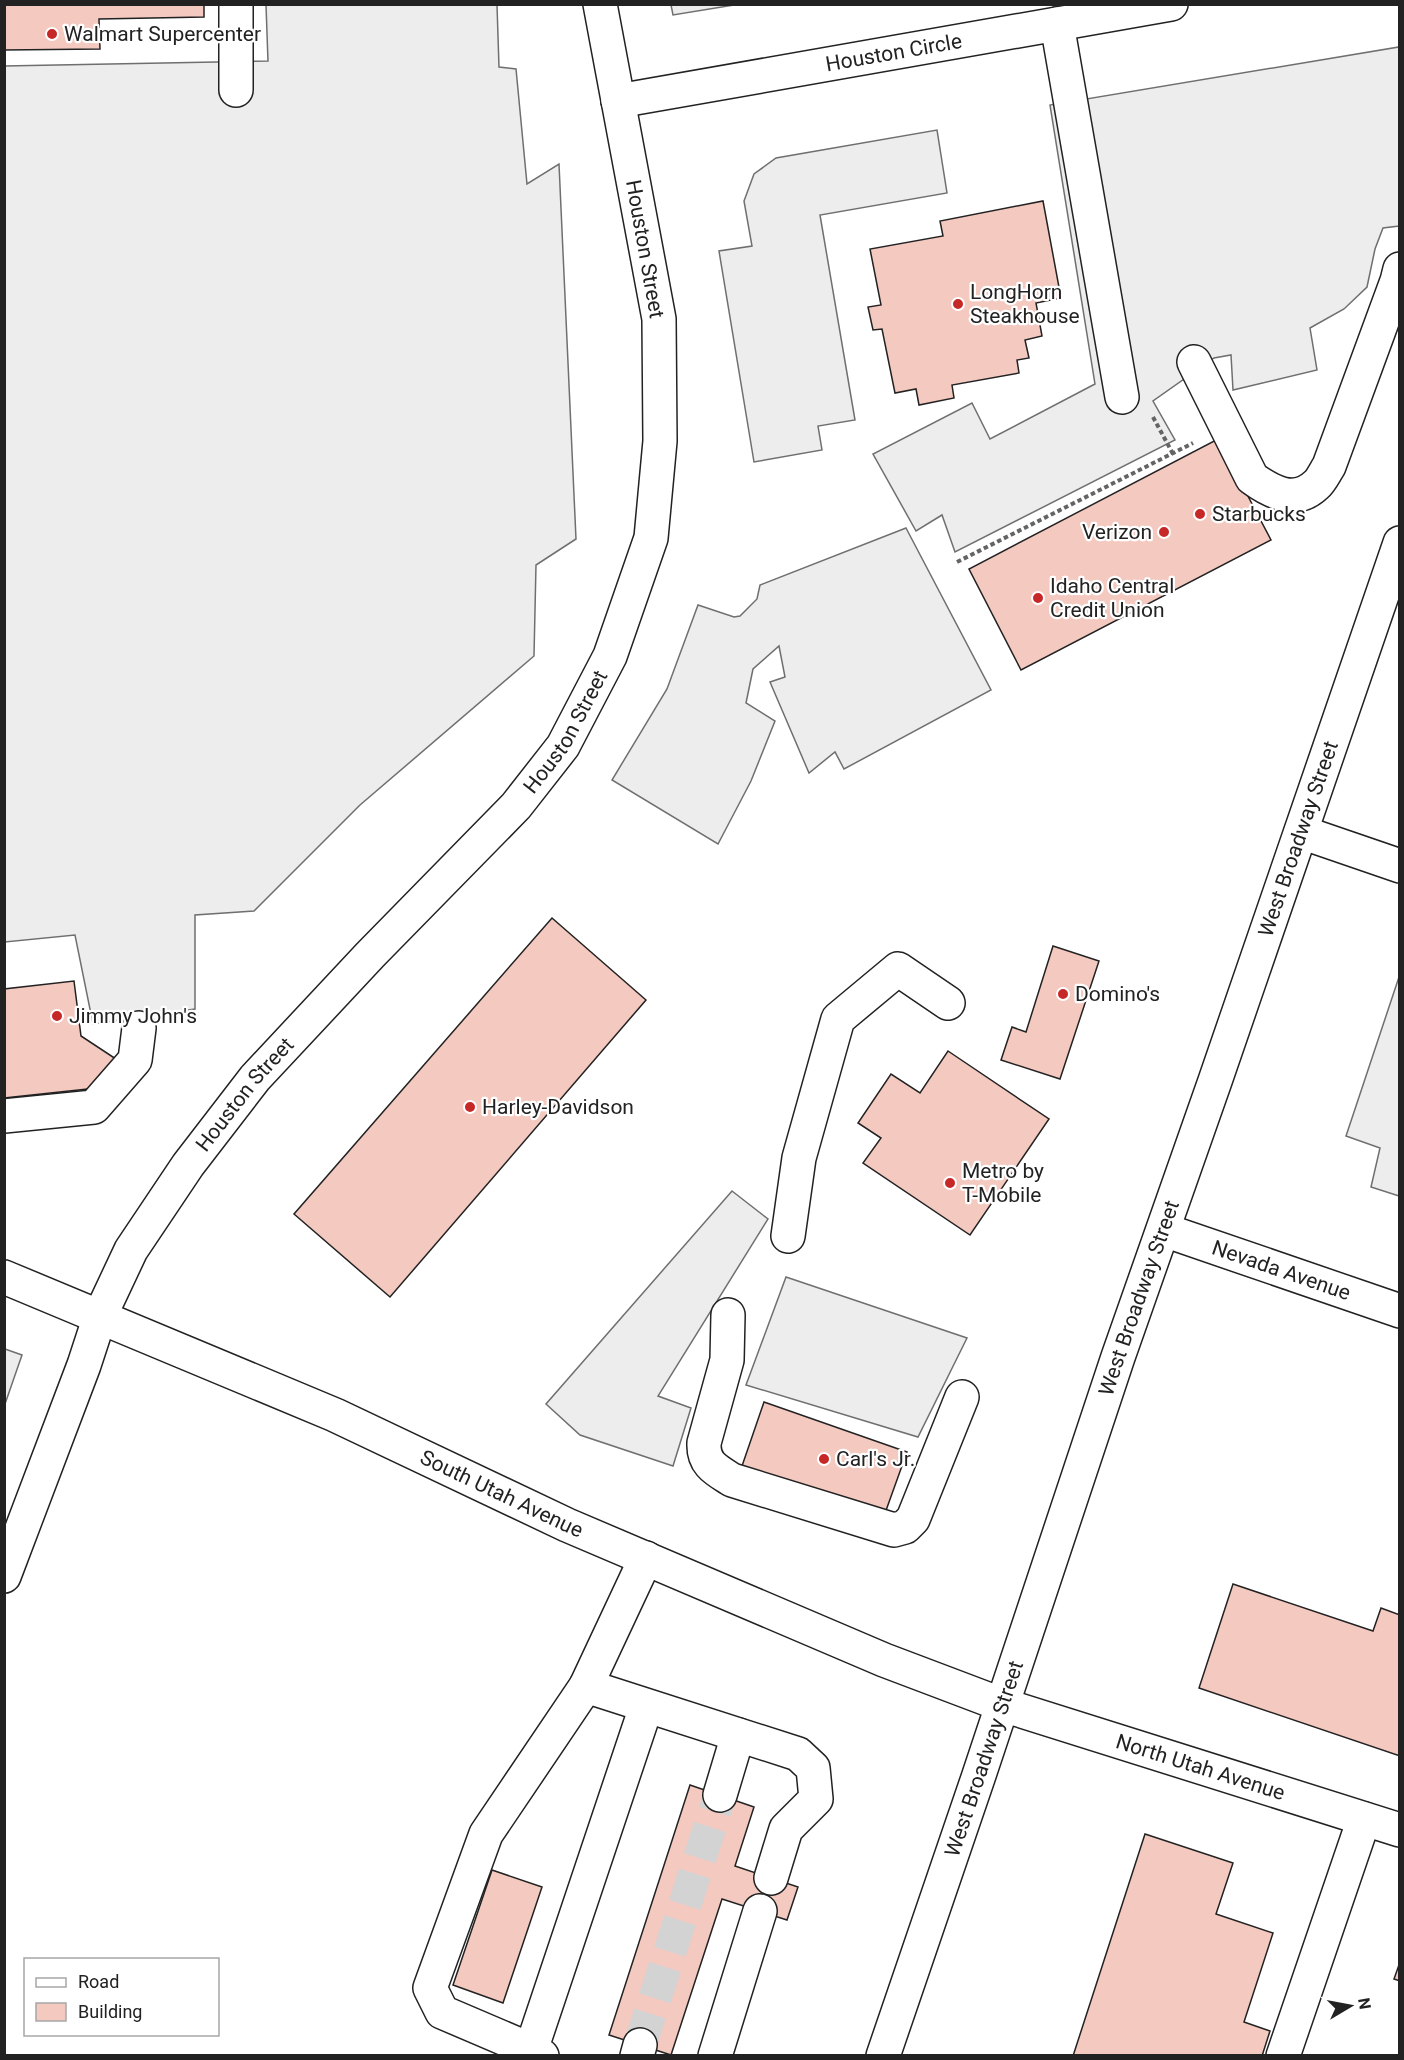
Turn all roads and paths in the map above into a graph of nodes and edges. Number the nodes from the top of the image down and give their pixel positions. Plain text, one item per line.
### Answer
1 (236, 4) edge
2 (600, 4) edge
3 (1171, 4) edge
4 (1057, 24) junction
5 (236, 90) dead end
6 (618, 101) junction
7 (1400, 269) edge
8 (1194, 362) dead end
9 (1122, 398) dead end
10 (1164, 437) dead end
11 (1199, 440) dead end
12 (1173, 454) junction
13 (1400, 543) edge
14 (957, 562) dead end
15 (1301, 832) junction
16 (1400, 866) edge
17 (948, 1003) dead end
18 (139, 1028) dead end
19 (4, 1116) edge
20 (1164, 1230) junction
21 (788, 1236) dead end
22 (4, 1277) edge
23 (1400, 1311) edge
24 (728, 1315) dead end
25 (100, 1316) junction
26 (962, 1397) dead end
27 (646, 1558) junction
28 (4, 1576) edge
29 (585, 1686) junction
30 (1003, 1705) junction
31 (646, 1707) junction
32 (738, 1735) junction
33 (720, 1795) tunnel mouth
34 (1364, 1819) junction
35 (1400, 1830) edge
36 (771, 1878) dead end
37 (760, 1911) dead end
38 (536, 2053) edge
39 (715, 2055) edge
40 (883, 2055) edge
41 (1283, 2055) edge

1 - 5 main road
2 - 6 main road, Houston Street
3 - 4 main road, Houston Circle
4 - 6 main road, Houston Circle
4 - 9 main road
6 - 25 main road, Houston Street
7 - 8 main road
10 - 12 path
11 - 12 path
12 - 14 path
13 - 15 main road, West Broadway Street
15 - 16 main road
15 - 20 main road, West Broadway Street
17 - 21 main road
18 - 19 main road
20 - 23 main road, Nevada Avenue
20 - 30 main road, West Broadway Street
22 - 25 main road, South Utah Avenue
24 - 26 main road
25 - 27 main road, South Utah Avenue
25 - 28 main road, Houston Street
27 - 29 main road
27 - 30 main road, South Utah Avenue
29 - 31 main road
29 - 38 main road
30 - 34 main road, North Utah Avenue
30 - 40 main road, West Broadway Street
31 - 32 main road
31 - 38 main road
32 - 33 main road
32 - 36 main road
34 - 35 main road, North Utah Avenue
34 - 41 main road
37 - 39 main road

